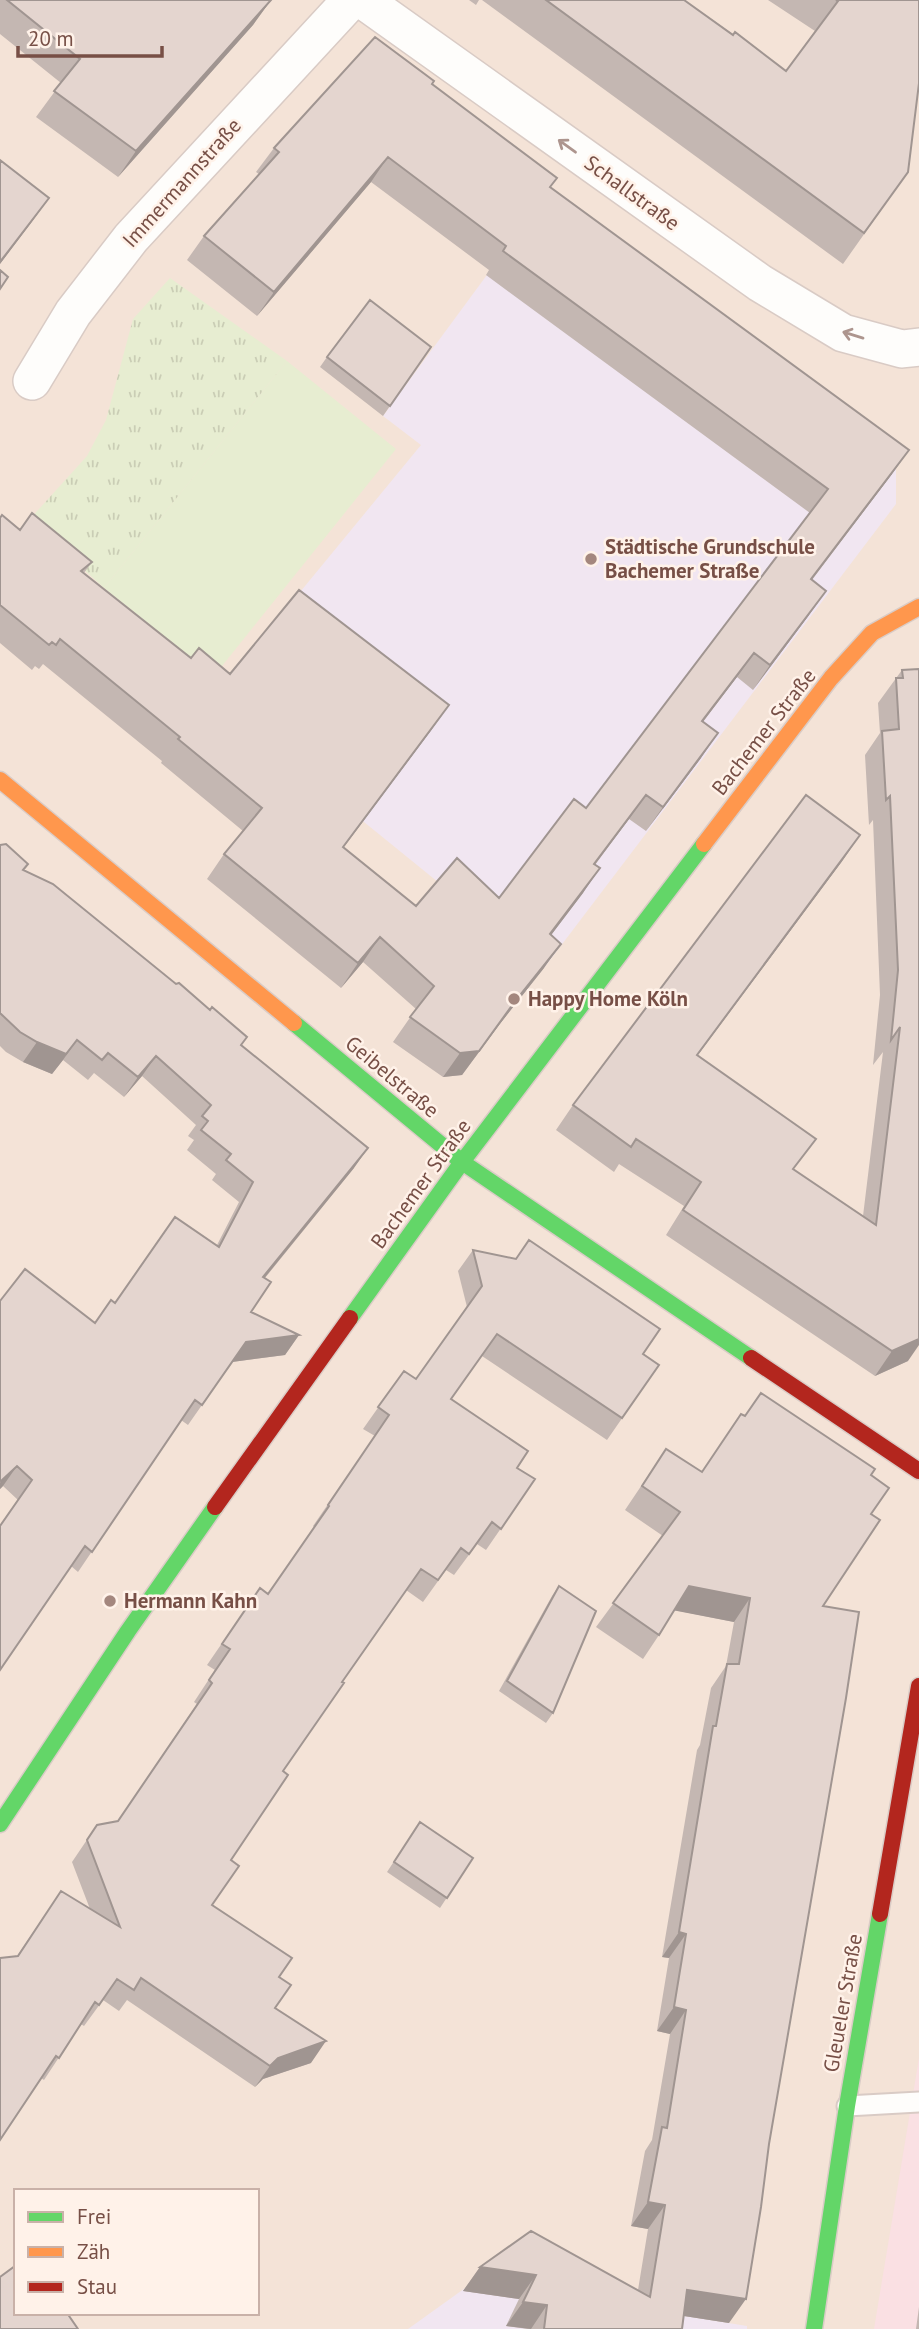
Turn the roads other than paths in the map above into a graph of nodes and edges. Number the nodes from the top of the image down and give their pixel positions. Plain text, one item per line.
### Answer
1 (351, 0) edge
2 (363, 0) edge
3 (919, 347) edge
4 (32, 381) dead end
5 (919, 607) edge
6 (0, 780) edge
7 (462, 1162) junction
8 (919, 1471) edge
9 (919, 1686) edge
10 (0, 1824) edge
11 (919, 2102) edge
12 (847, 2106) junction
13 (814, 2329) edge

1 - 4 street, Immermannstraße
3 -> 2 street, Schallstraße
5 - 7 street, Bachemer Straße
6 - 7 street, Geibelstraße
7 - 8 street, Geibelstraße
7 - 10 street, Bachemer Straße
9 - 12 street, Gleueler Straße
11 - 12 lane
12 - 13 street, Gleueler Straße

